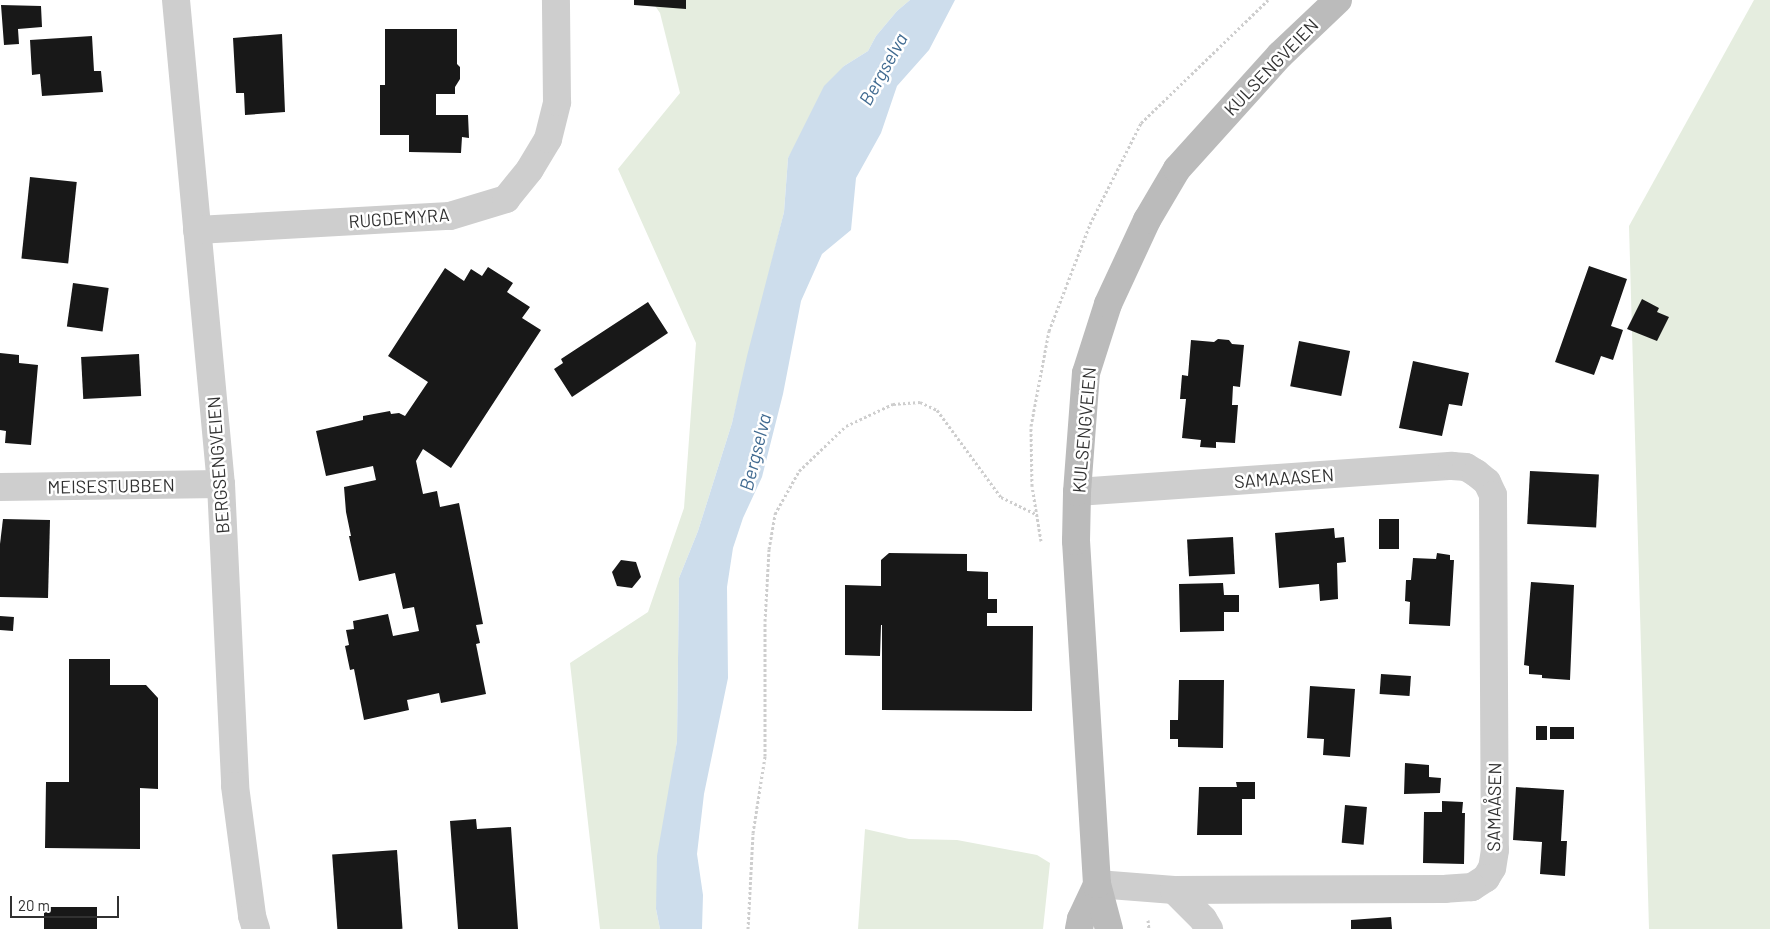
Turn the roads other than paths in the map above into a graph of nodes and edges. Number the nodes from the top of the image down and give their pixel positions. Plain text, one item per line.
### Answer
1 (176, 0) edge
2 (556, 0) edge
3 (1338, 0) edge
4 (196, 230) junction
5 (1488, 482) joint
6 (221, 484) junction
7 (0, 487) edge
8 (1077, 492) junction
9 (1096, 884) junction
10 (1174, 890) junction
11 (256, 929) edge
12 (1079, 929) edge
13 (1109, 929) edge
14 (1209, 929) edge

1 - 4 street, BERGSENGVEIEN
2 - 4 street, RUGDEMYRA
3 - 8 main road, KULSENGVEIEN
4 - 6 street, BERGSENGVEIEN
5 - 8 street, SAMAAASEN
5 - 10 street, SAMAÅSEN
6 - 7 street, MEISESTUBBEN
6 - 11 street, BERGSENGVEIEN
8 - 9 main road, KULSENGVEIEN
9 - 10 street, SAMAÅSEN
9 - 12 main road, KULSENGVEIEN
9 - 13 main road, KULSENGVEIEN
10 - 14 street

